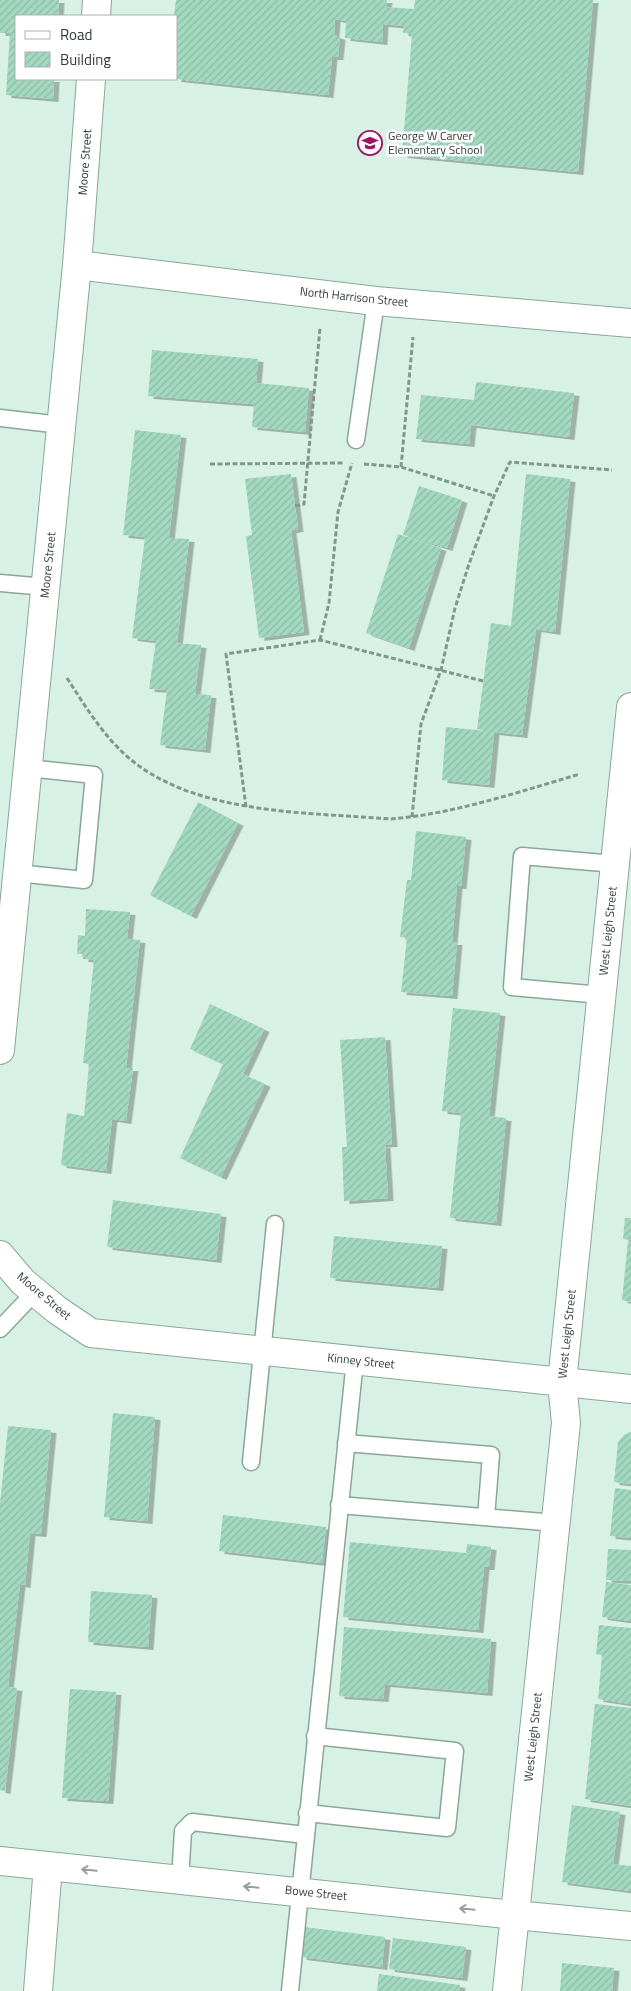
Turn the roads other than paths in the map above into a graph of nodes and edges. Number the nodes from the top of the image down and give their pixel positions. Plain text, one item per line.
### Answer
1 (97, 0) edge
2 (96, 15) edge
3 (91, 80) edge
4 (77, 265) junction
5 (376, 301) junction
6 (631, 323) edge
7 (0, 418) edge
8 (61, 425) junction
9 (356, 440) dead end
10 (0, 583) edge
11 (46, 587) junction
12 (631, 707) edge
13 (28, 768) junction
14 (621, 854) edge
15 (17, 873) junction
16 (601, 995) junction
17 (0, 1050) edge
18 (275, 1224) dead end
19 (0, 1255) edge
20 (35, 1292) junction
21 (0, 1328) edge
22 (91, 1333) joint
23 (262, 1350) junction
24 (355, 1360) junction
25 (562, 1382) junction
26 (631, 1389) edge
27 (346, 1442) junction
28 (251, 1462) dead end
29 (340, 1505) junction
30 (486, 1517) junction
31 (556, 1523) junction
32 (315, 1736) junction
33 (308, 1813) junction
34 (305, 1835) junction
35 (0, 1861) edge
36 (48, 1866) junction
37 (180, 1880) junction
38 (299, 1892) junction
39 (515, 1915) junction
40 (631, 1926) edge
41 (38, 1991) edge
42 (290, 1991) edge
43 (507, 1991) edge

1 - 2 street
3 - 4 street, Moore Street
4 - 5 street, North Harrison Street
4 - 8 street, Moore Street
5 - 6 street, North Harrison Street
5 - 9 lane
7 - 8 lane
8 - 11 street, Moore Street
10 - 11 lane
11 - 13 street, Moore Street
12 - 14 street, West Leigh Street
13 - 15 street, Moore Street
13 - 15 lane
14 - 16 street, West Leigh Street
14 - 16 lane
15 - 17 street, Moore Street
16 - 25 street, West Leigh Street
18 - 23 lane
19 - 20 street, Moore Street
20 - 21 lane
20 - 22 street, Moore Street
22 - 23 street, Kinney Street
23 - 24 street, Kinney Street
23 - 28 lane
24 - 25 street, Kinney Street
24 - 27 lane
25 - 26 street, Kinney Street
25 - 31 street, West Leigh Street
27 - 29 lane
27 - 30 lane
29 - 30 lane
29 - 32 lane
30 - 31 lane
31 - 39 street, West Leigh Street
32 - 33 lane
32 - 33 lane
33 - 34 lane
34 - 37 lane
34 - 38 lane
35 - 36 street, Bowe Street
37 -> 36 street, Bowe Street
36 - 41 street
38 -> 37 street, Bowe Street
39 -> 38 street, Bowe Street
38 - 42 lane
39 - 40 street, Bowe Street
39 - 43 street, West Leigh Street

